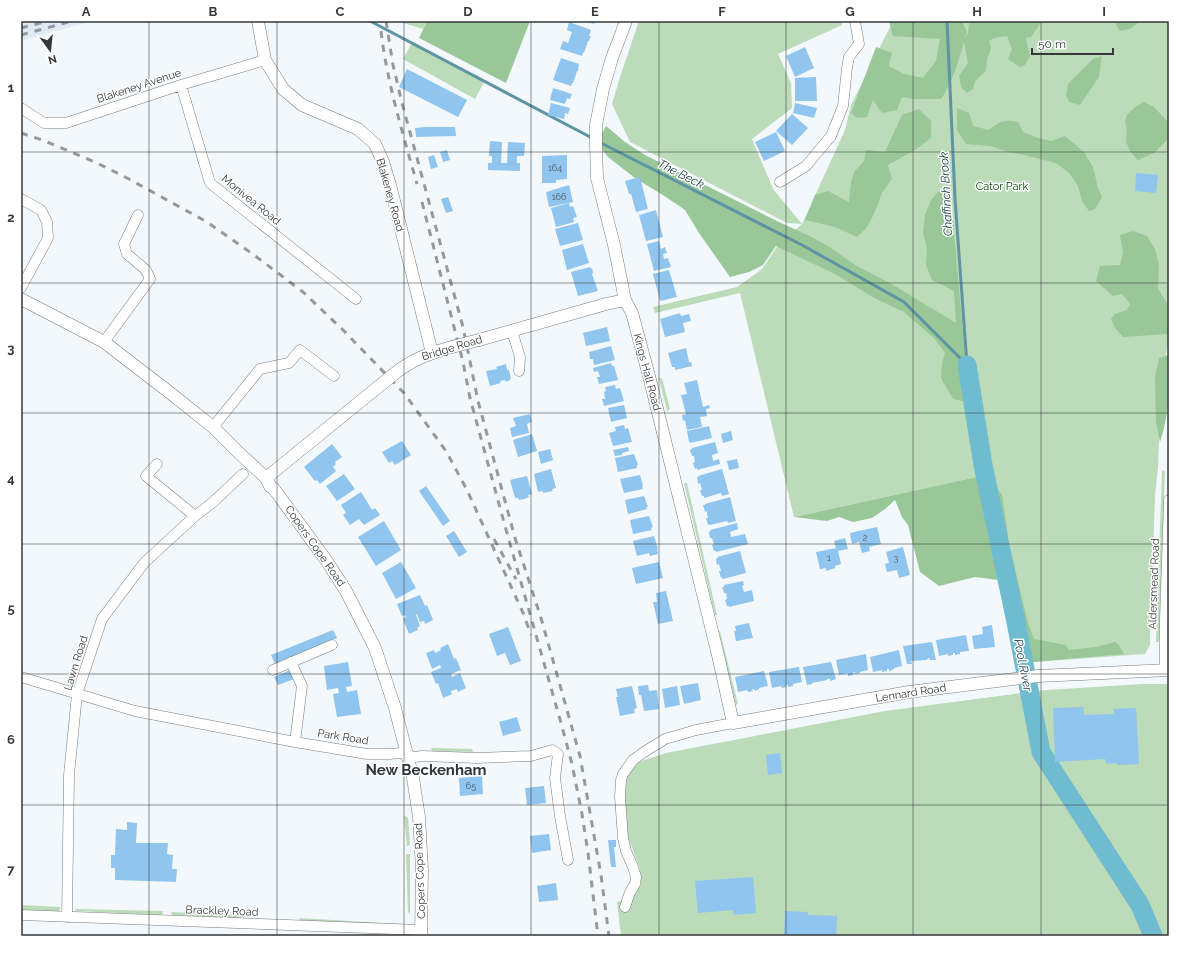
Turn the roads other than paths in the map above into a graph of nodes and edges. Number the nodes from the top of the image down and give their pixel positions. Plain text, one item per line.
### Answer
1 (258, 21) edge
2 (626, 21) edge
3 (855, 21) edge
4 (265, 60) junction
5 (181, 85) junction
6 (22, 109) edge
7 (780, 182) dead end
8 (21, 199) edge
9 (138, 215) dead end
10 (21, 288) edge
11 (21, 299) edge
12 (356, 299) dead end
13 (626, 300) junction
14 (512, 331) junction
15 (104, 342) junction
16 (432, 353) junction
17 (519, 370) dead end
18 (334, 376) dead end
19 (213, 428) junction
20 (157, 464) dead end
21 (243, 474) dead end
22 (266, 478) junction
23 (1169, 500) edge
24 (195, 516) junction
25 (332, 645) dead end
26 (291, 662) junction
27 (273, 670) dead end
28 (1167, 670) edge
29 (21, 677) edge
30 (77, 694) junction
31 (733, 723) junction
32 (295, 742) junction
33 (408, 755) junction
34 (568, 860) dead end
35 (625, 907) dead end
36 (21, 915) edge
37 (67, 917) junction
38 (421, 933) edge

1 - 4 street, Blakeney Road
2 - 13 street, Kings Hall Road
3 - 7 street
4 - 5 street, Blakeney Avenue
4 - 16 street, Blakeney Road
5 - 6 street, Blakeney Avenue
5 - 12 street, Monivea Road
8 - 10 street
9 - 15 street
11 - 15 street, Copers Cope Road
13 - 14 street, Bridge Road
13 - 31 street, Kings Hall Road
14 - 16 street, Bridge Road, bridge
14 - 17 street
15 - 19 street, Copers Cope Road
16 - 22 street, Bridge Road, bridge
18 - 19 street
19 - 22 street, Copers Cope Road
20 - 24 street
21 - 24 street, Lawn Road
22 - 33 street, Copers Cope Road
23 - 28 street, Aldersmead Road
24 - 30 street, Lawn Road
25 - 26 street
26 - 27 street
26 - 32 street
28 - 31 street, Lennard Road
29 - 30 street, Park Road
30 - 32 street, Park Road
30 - 37 street, Lawn Road
31 - 35 street, Lennard Road
32 - 33 street, Park Road
33 - 34 street, Park Road
33 - 38 street, Copers Cope Road
36 - 37 street, Brackley Road
37 - 38 street, Brackley Road

